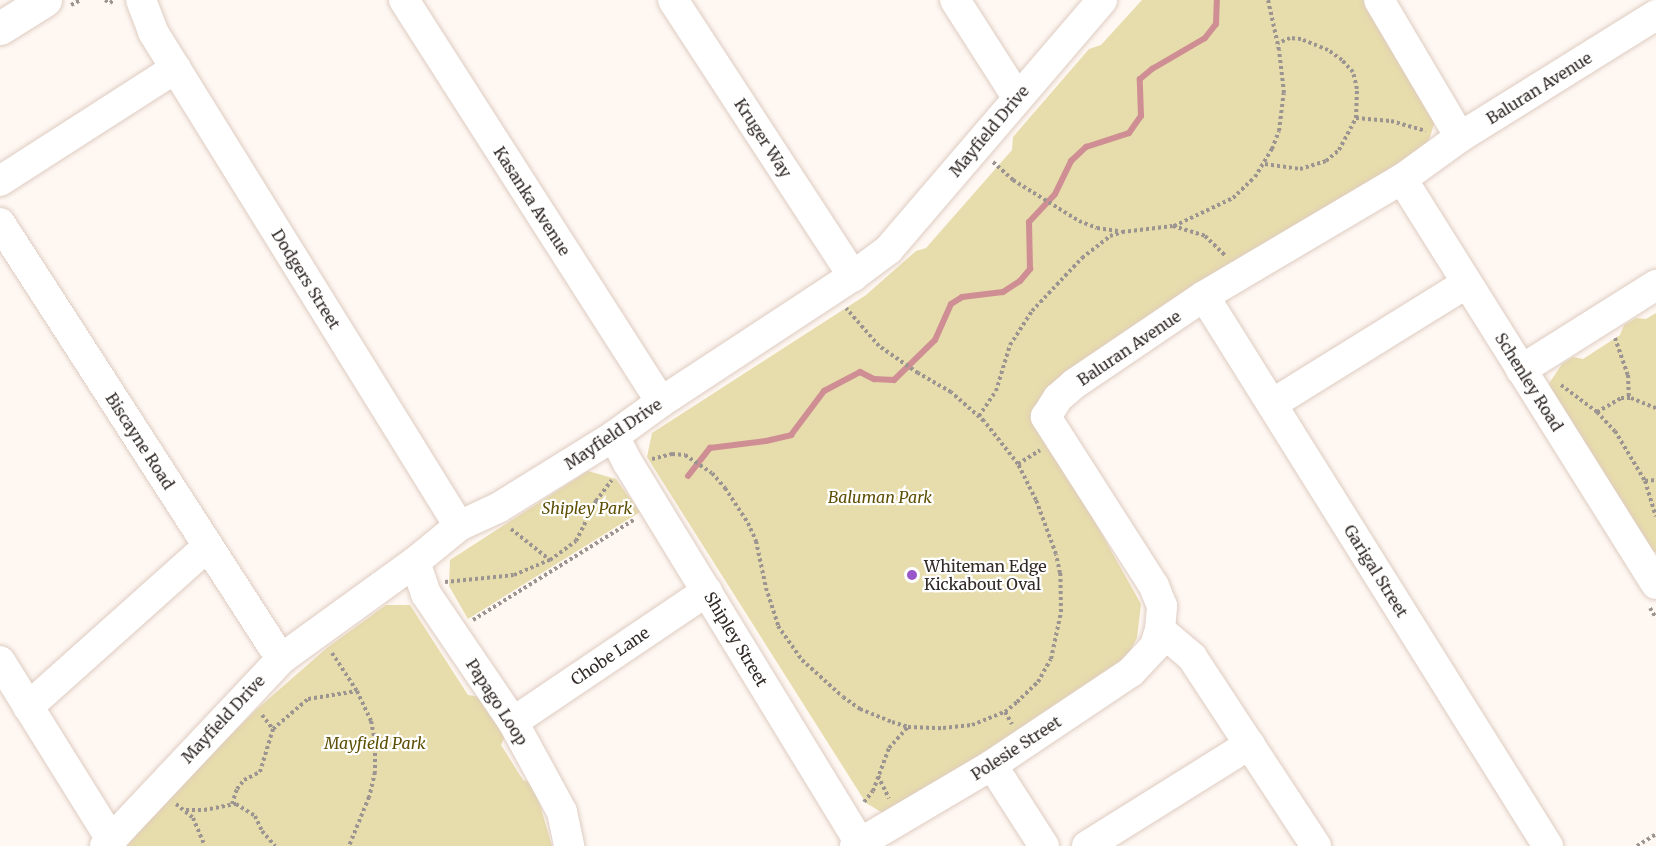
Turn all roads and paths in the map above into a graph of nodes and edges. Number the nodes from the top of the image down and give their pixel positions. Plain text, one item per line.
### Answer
1 (45, 0) edge
2 (105, 0) edge
3 (114, 0) edge
4 (124, 0) edge
5 (141, 0) edge
6 (404, 0) edge
7 (673, 0) edge
8 (955, 0) edge
9 (1102, 0) edge
10 (1379, 0) edge
11 (1270, 1) edge
12 (1656, 15) edge
13 (0, 28) edge
14 (153, 32) junction
15 (1278, 43) junction
16 (176, 68) junction
17 (1017, 97) junction
18 (1356, 118) junction
19 (1445, 135) junction
20 (992, 162) dead end
21 (1265, 164) junction
22 (1402, 179) junction
23 (0, 181) edge
24 (0, 223) edge
25 (1173, 226) junction
26 (1122, 232) junction
27 (1229, 261) dead end
28 (1467, 283) junction
29 (1656, 285) edge
30 (847, 289) junction
31 (1204, 296) junction
32 (1618, 332) dead end
33 (1613, 336) junction
34 (1604, 342) dead end
35 (1521, 370) junction
36 (1556, 382) dead end
37 (1629, 398) junction
38 (661, 402) junction
39 (1272, 404) junction
40 (1656, 408) edge
41 (1598, 412) junction
42 (979, 416) junction
43 (614, 436) junction
44 (1047, 445) dead end
45 (643, 464) dead end
46 (1017, 464) junction
47 (617, 473) dead end
48 (1656, 480) edge
49 (1645, 481) junction
50 (655, 506) junction
51 (498, 508) junction
52 (1656, 516) edge
53 (459, 526) junction
54 (208, 546) junction
55 (550, 560) junction
56 (427, 569) junction
57 (1652, 586) edge
58 (707, 591) junction
59 (1656, 618) edge
60 (463, 627) dead end
61 (1160, 630) junction
62 (328, 647) dead end
63 (281, 658) junction
64 (0, 661) edge
65 (357, 691) junction
66 (28, 707) junction
67 (257, 709) dead end
68 (513, 722) junction
69 (908, 727) junction
70 (273, 729) junction
71 (1250, 744) junction
72 (992, 765) junction
73 (167, 798) dead end
74 (232, 804) junction
75 (859, 807) dead end
76 (186, 810) junction
77 (1656, 834) edge
78 (108, 843) edge
79 (857, 844) edge
80 (205, 846) edge
81 (275, 846) edge
82 (349, 846) edge
83 (569, 846) edge
84 (1044, 846) edge
85 (1087, 846) edge
86 (1316, 846) edge
87 (1548, 846) edge
88 (1637, 846) edge

1 - 13 main road
2 - 3 path
4 - 14 street, Dodgers Street
5 - 14 street, Dodgers Street
6 - 38 street, Kasanka Avenue
7 - 30 street, Kruger Way
8 - 17 street
9 - 17 street, Mayfield Drive
10 - 19 street
11 - 15 path
12 - 19 street, Baluran Avenue
14 - 16 street, Dodgers Street
15 - 18 path
15 - 21 path
16 - 23 street
16 - 53 street, Dodgers Street
17 - 30 street, Mayfield Drive
18 - 19 path
18 - 21 path
19 - 22 street, Baluran Avenue
20 - 26 path
21 - 25 path
22 - 28 street, Schenley Road
22 - 31 street, Baluran Avenue
24 - 54 street, Biscayne Road
25 - 26 path
25 - 27 path
26 - 42 path
28 - 35 street, Schenley Road
28 - 39 street
29 - 35 street
30 - 38 street, Mayfield Drive
30 - 42 path
31 - 39 street, Garigal Street
31 - 61 street, Baluran Avenue
32 - 33 path
33 - 34 path
33 - 37 path
35 - 57 street, Schenley Road
36 - 41 path
37 - 40 path
37 - 41 path
38 - 43 street, Mayfield Drive
39 - 87 street, Garigal Street
41 - 49 path
42 - 46 path
43 - 50 street, Shipley Street
43 - 51 street, Mayfield Drive
44 - 46 path
45 - 69 path
46 - 69 path
47 - 55 path
48 - 49 path
49 - 52 path
50 - 58 street, Shipley Street
50 - 60 path
51 - 53 street, Mayfield Drive
51 - 55 path
53 - 56 street, Mayfield Drive
54 - 63 street, Biscayne Road
54 - 66 street
55 - 56 path
56 - 63 street, Mayfield Drive
56 - 68 street, Papago Loop
57 - 59 path
58 - 68 street, Chobe Lane
58 - 79 street, Shipley Street
61 - 71 street
61 - 72 street, Polesie Street
62 - 65 path
63 - 78 street, Mayfield Drive
64 - 66 street
65 - 70 path
65 - 82 path
66 - 78 street
67 - 70 path
68 - 83 street, Papago Loop
69 - 75 path
70 - 74 path
71 - 85 street
71 - 86 street
72 - 79 street, Polesie Street
72 - 84 street
73 - 76 path
74 - 76 path
74 - 81 path
76 - 80 path
77 - 88 path

